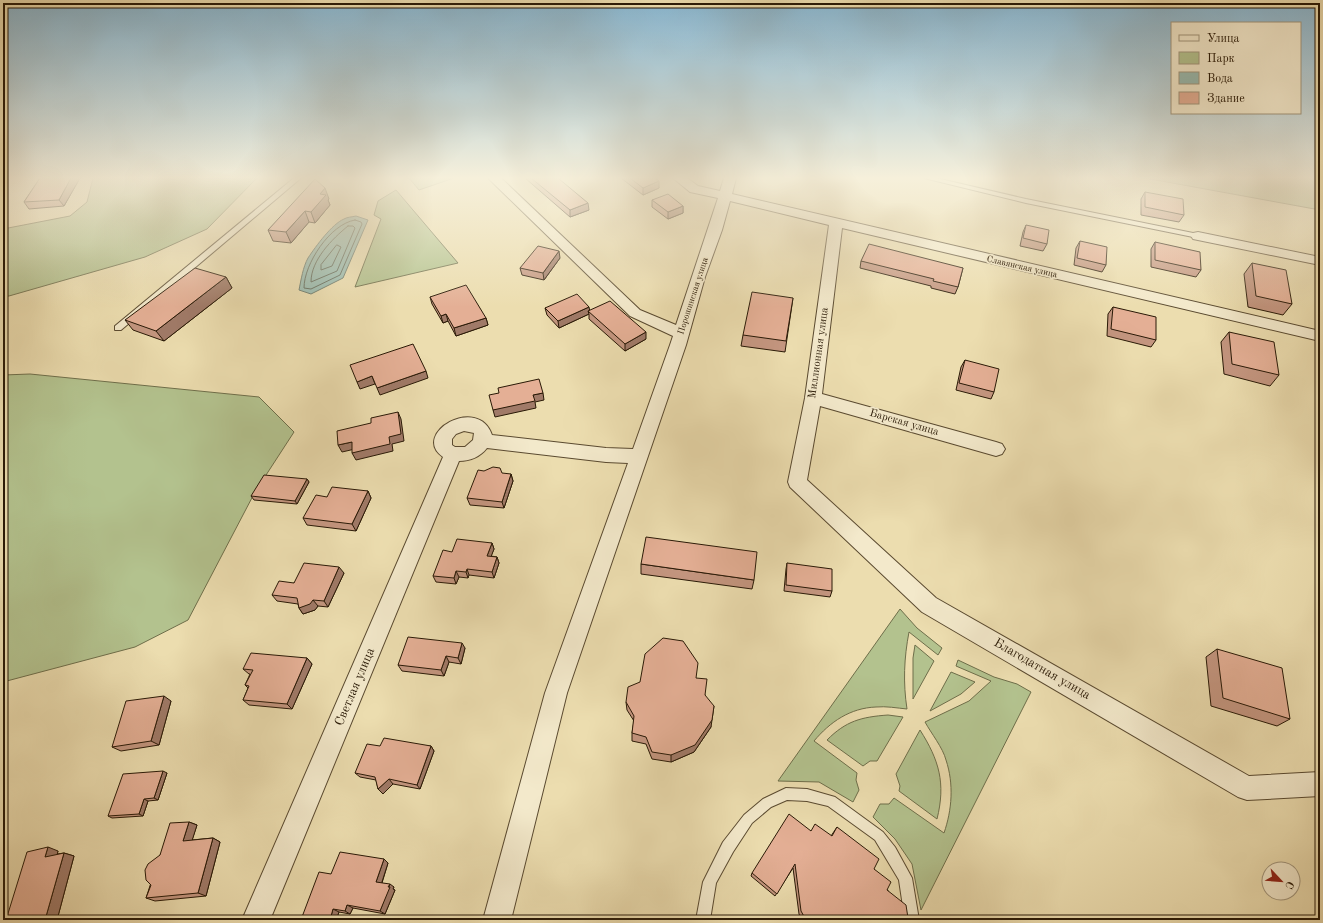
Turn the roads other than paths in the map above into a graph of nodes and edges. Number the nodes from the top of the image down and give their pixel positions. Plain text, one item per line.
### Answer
1 (246, 221) edge
2 (539, 221) edge
3 (717, 221) edge
4 (824, 221) edge
5 (1125, 221) edge
6 (836, 224) junction
7 (1198, 236) joint
8 (1320, 261) edge
9 (118, 328) dead end
10 (1320, 336) edge
11 (679, 339) junction
12 (813, 398) junction
13 (483, 441) junction
14 (996, 449) dead end
15 (453, 454) junction
16 (639, 456) junction
17 (797, 482) joint
18 (1320, 784) edge
19 (256, 920) edge
20 (497, 920) edge
21 (703, 920) edge
22 (912, 920) edge

1 - 9 lane
2 - 11 street
3 - 11 street, Порошинская улица
4 - 6 street, Славянская улица
5 - 7 lane
6 - 10 street, Славянская улица
6 - 12 street, Миллионная улица
7 - 8 street
11 - 16 street, Порошинская улица
12 - 14 street, Барская улица
12 - 17 street, Миллионная улица
13 - 15 street
13 - 15 street
13 - 16 street
15 - 19 street, Светлая улица
16 - 20 street, Порошинская улица
17 - 18 street, Благодатная улица
21 - 22 lane

